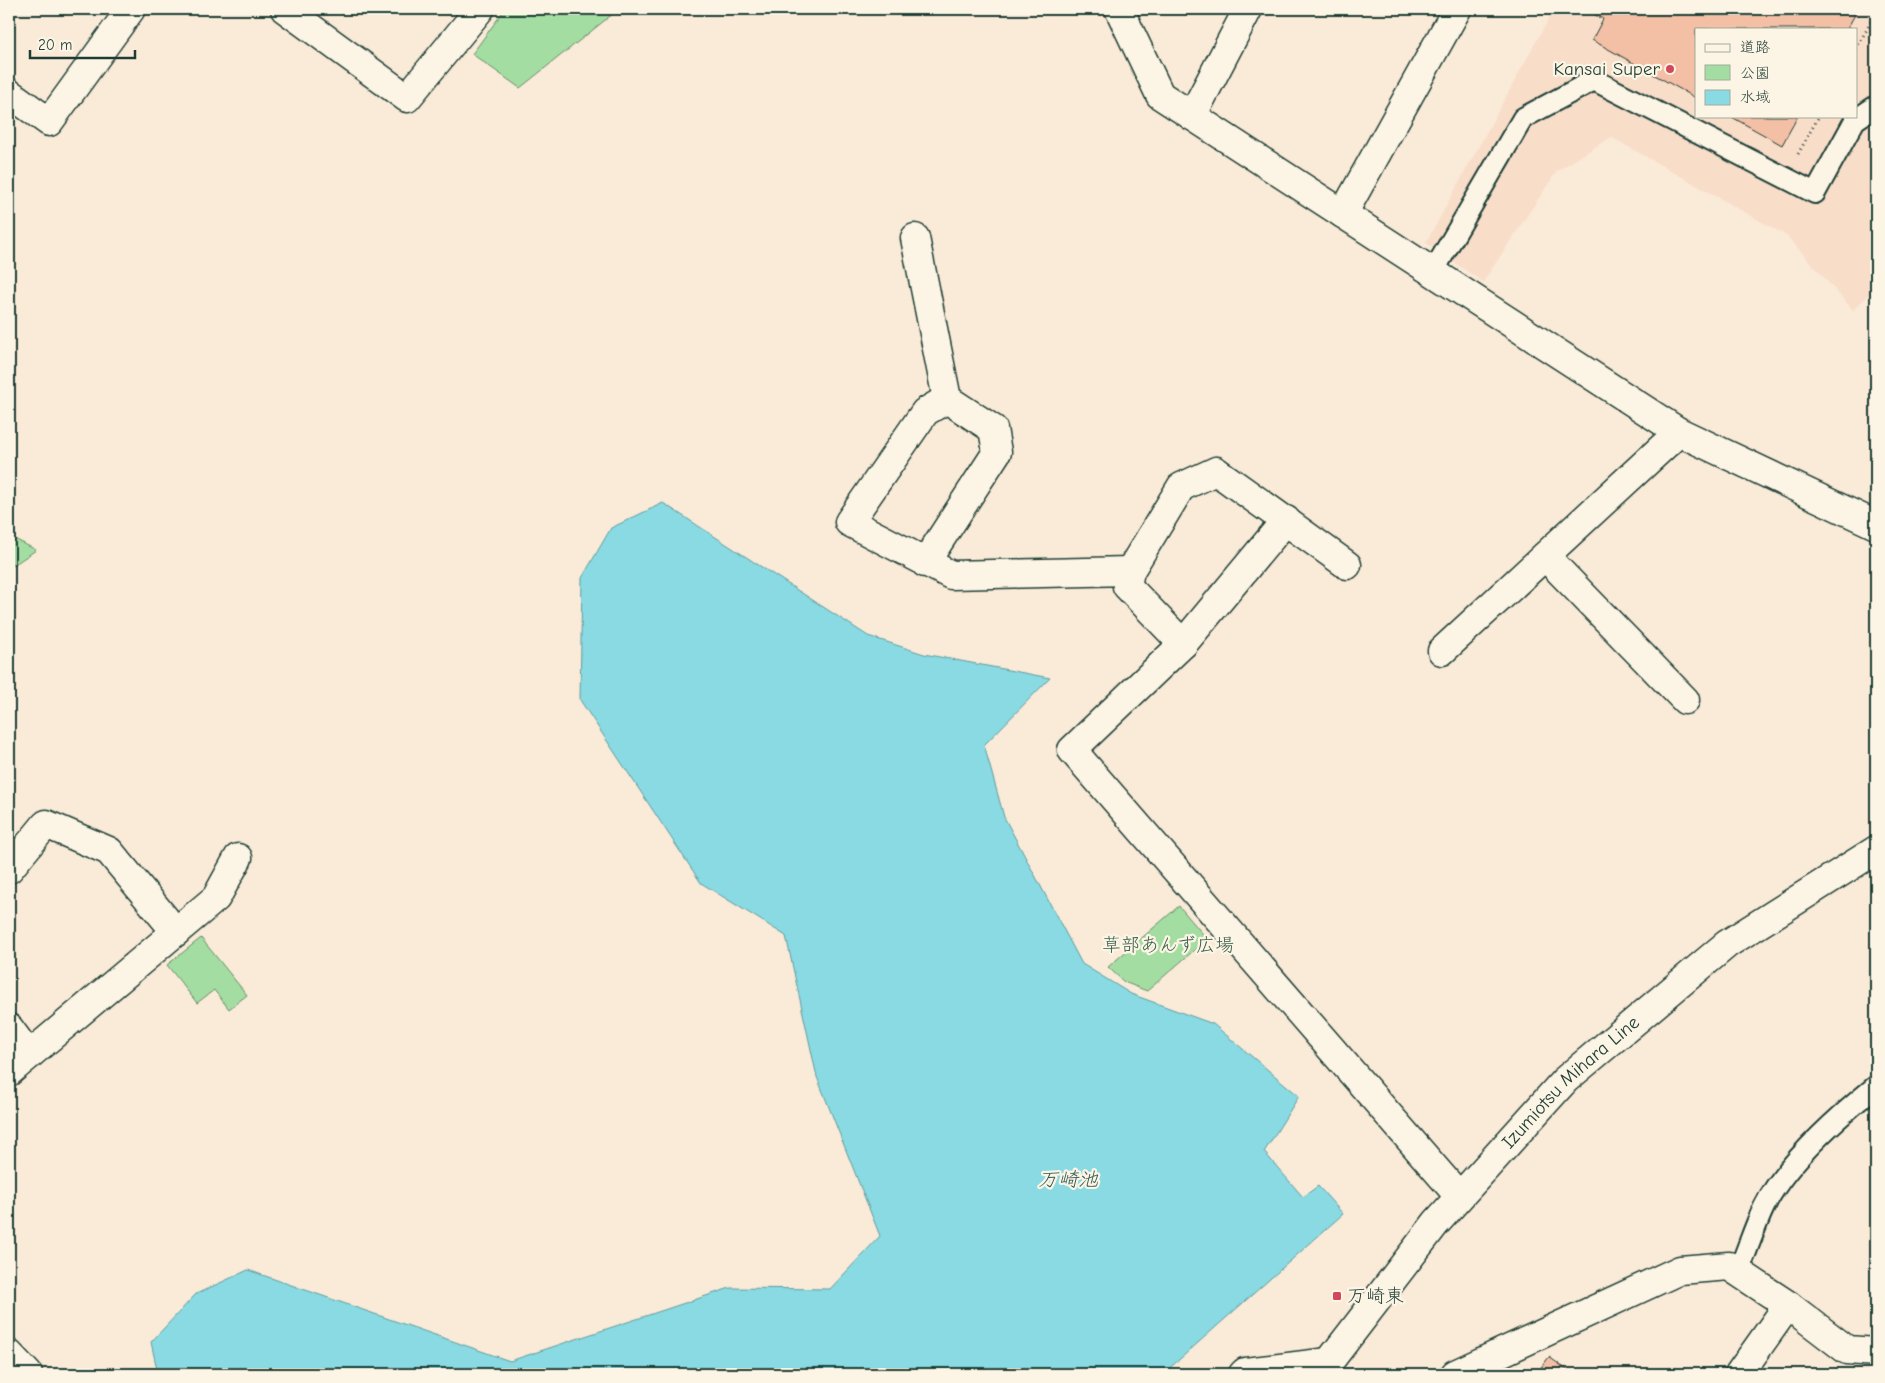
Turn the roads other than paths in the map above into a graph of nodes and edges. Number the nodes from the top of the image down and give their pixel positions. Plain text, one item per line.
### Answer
1 (131, 9) edge
2 (285, 9) edge
3 (480, 9) edge
4 (1119, 9) edge
5 (1248, 9) edge
6 (1457, 9) edge
7 (9, 93) edge
8 (1876, 106) edge
9 (1192, 116) junction
10 (1343, 214) junction
11 (915, 238) dead end
12 (1433, 272) junction
13 (947, 400) junction
14 (1679, 432) junction
15 (1286, 520) junction
16 (1876, 525) edge
17 (1545, 556) junction
18 (925, 563) junction
19 (1347, 565) dead end
20 (1130, 571) junction
21 (1183, 644) junction
22 (1442, 651) dead end
23 (1685, 700) dead end
24 (1876, 850) edge
25 (238, 858) dead end
26 (9, 869) edge
27 (176, 932) junction
28 (9, 1028) edge
29 (19, 1064) edge
30 (1876, 1086) edge
31 (1459, 1196) junction
32 (1738, 1272) junction
33 (1788, 1305) junction
34 (1876, 1352) edge
35 (9, 1354) edge
36 (1325, 1368) edge
37 (28, 1374) edge
38 (1243, 1374) edge
39 (1455, 1374) edge
40 (1739, 1374) edge

1 - 7 street
2 - 3 street
4 - 9 street
5 - 9 street
6 - 10 street
8 - 12 lane
9 - 10 street
10 - 12 street
11 - 13 street
12 - 14 street
13 - 18 street
13 - 18 street
14 - 16 street
14 - 17 street
15 - 19 street
15 - 20 street
15 - 21 street
17 - 22 street
17 - 23 street
18 - 20 street
20 - 21 street
21 - 31 street
24 - 31 street, Izumiotsu Mihara Line
25 - 27 street
26 - 27 street
27 - 29 street
28 - 29 street
30 - 32 lane
31 - 36 street, Izumiotsu Mihara Line
32 - 33 street
32 - 39 street
33 - 34 street
33 - 40 street
35 - 37 street
36 - 38 street

